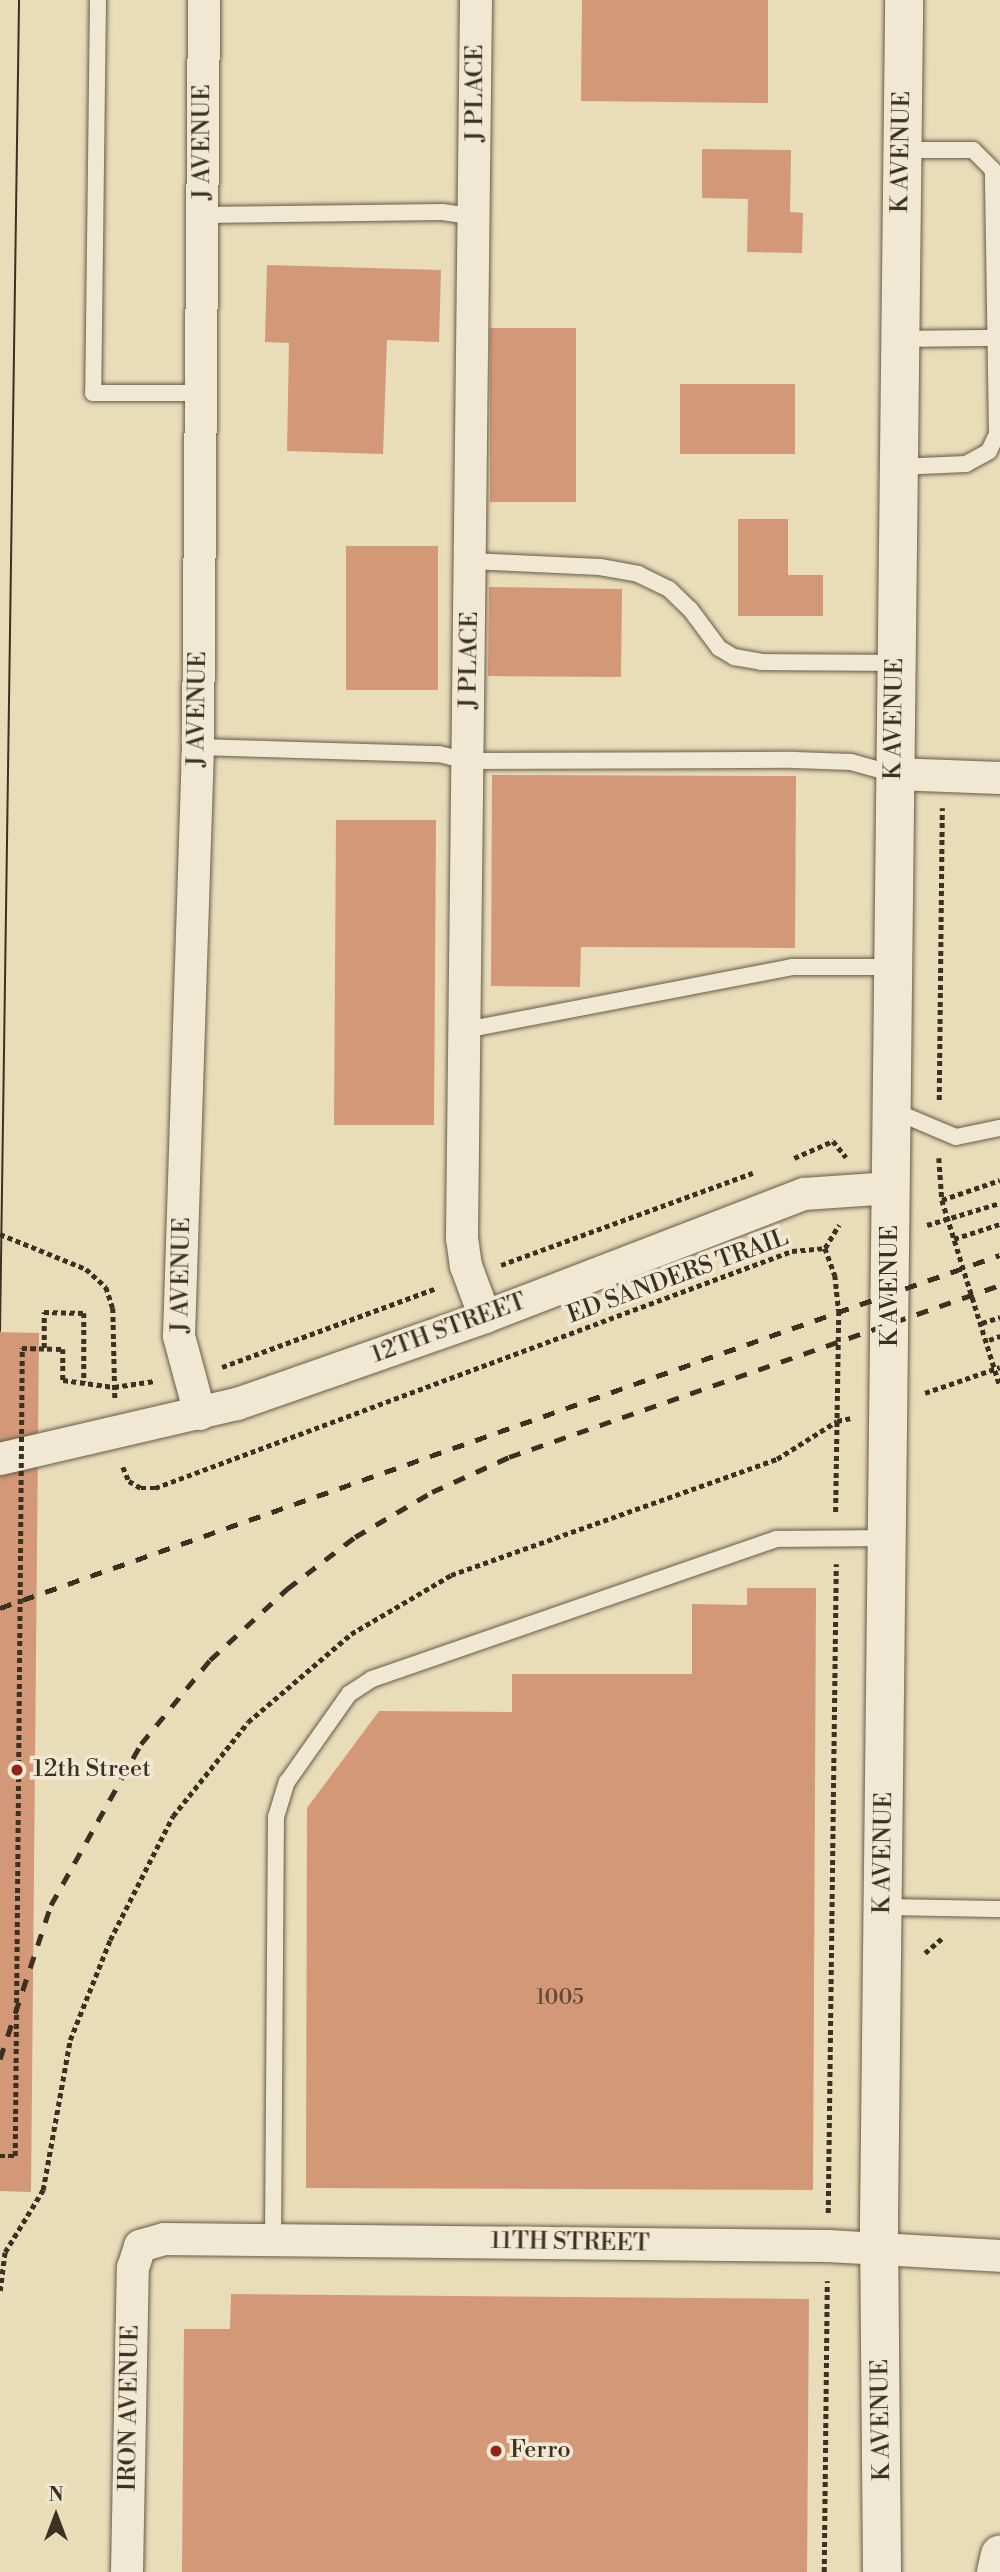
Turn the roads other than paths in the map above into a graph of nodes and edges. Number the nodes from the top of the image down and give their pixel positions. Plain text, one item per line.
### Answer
1 (97, 0) edge
2 (204, 0) edge
3 (476, 0) edge
4 (904, 0) edge
5 (902, 149) junction
6 (202, 215) junction
7 (476, 217) junction
8 (998, 338) edge
9 (900, 339) junction
10 (199, 393) junction
11 (898, 467) junction
12 (471, 561) junction
13 (896, 663) junction
14 (198, 747) junction
15 (468, 761) junction
16 (894, 774) junction
17 (1000, 778) edge
18 (892, 967) junction
19 (465, 1030) junction
20 (892, 1110) junction
21 (1000, 1128) edge
22 (891, 1188) junction
23 (485, 1317) junction
24 (200, 1414) junction
25 (0, 1459) edge
26 (888, 1538) junction
27 (883, 1906) junction
28 (1000, 1909) edge
29 (273, 2241) junction
30 (140, 2246) joint
31 (879, 2248) junction
32 (1000, 2256) edge
33 (1000, 2554) edge
34 (127, 2572) edge
35 (882, 2572) edge
36 (996, 2572) edge

1 - 10 lane
2 - 6 street, J AVENUE
3 - 7 street, J PLACE
4 - 5 main road, K AVENUE
5 - 8 lane
5 - 9 main road, K AVENUE
6 - 7 lane
6 - 10 street, J AVENUE
7 - 12 street, J PLACE
8 - 9 lane
8 - 11 lane
9 - 11 main road, K AVENUE
10 - 14 street, J AVENUE
11 - 13 main road, K AVENUE
12 - 13 lane
12 - 15 street, J PLACE
13 - 16 main road, K AVENUE
14 - 15 lane
14 - 24 street, J AVENUE
15 - 16 lane
15 - 19 street, J PLACE
16 - 17 street
16 - 18 main road, K AVENUE
18 - 19 lane
18 - 20 main road, K AVENUE
19 - 23 street, J PLACE
20 - 21 lane
20 - 22 main road, K AVENUE
22 - 23 street, 12TH STREET
22 - 26 main road, K AVENUE
23 - 24 street, 12TH STREET
24 - 25 street, 12TH STREET
26 - 27 main road, K AVENUE
26 - 29 lane
27 - 28 lane
27 - 31 main road, K AVENUE
29 - 30 street, 11TH STREET
29 - 31 street, 11TH STREET
30 - 34 street, IRON AVENUE
31 - 32 street, 11TH STREET
31 - 35 main road, K AVENUE
33 - 36 main road

